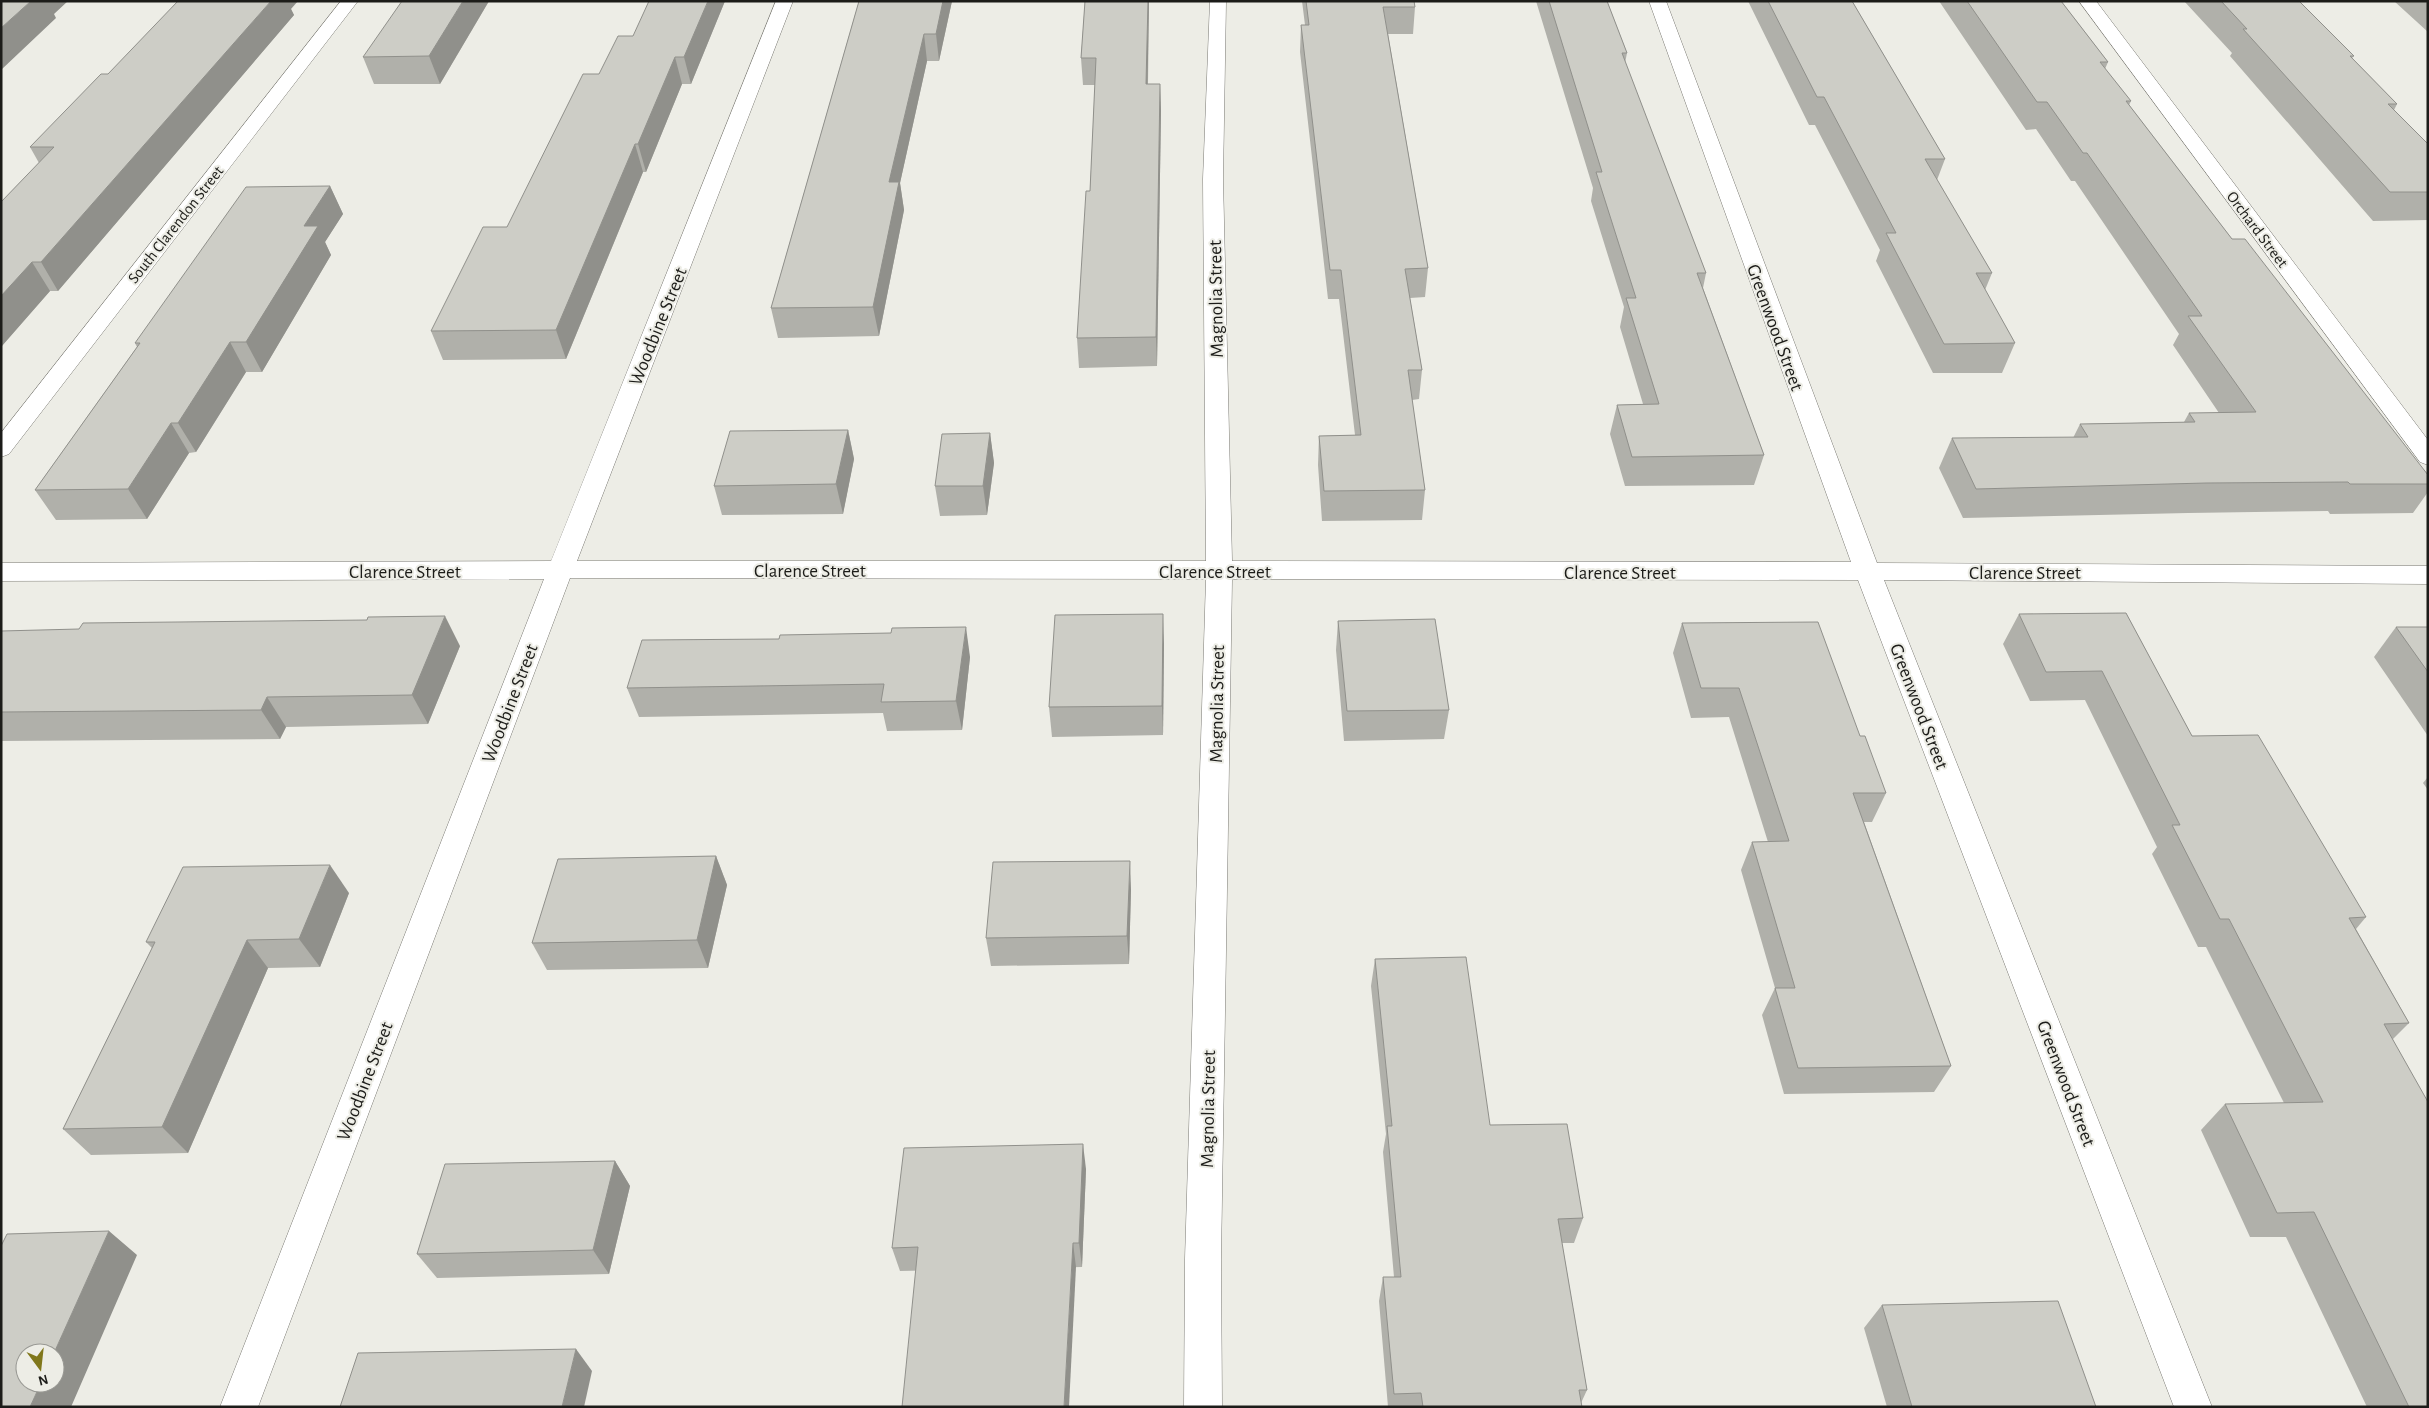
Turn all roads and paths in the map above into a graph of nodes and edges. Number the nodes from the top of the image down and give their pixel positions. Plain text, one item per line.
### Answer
1 (350, 1) edge
2 (785, 1) edge
3 (1218, 1) edge
4 (1657, 1) edge
5 (2087, 1) edge
6 (1, 449) edge
7 (2428, 457) edge
8 (560, 571) junction
9 (1219, 571) junction
10 (1, 572) edge
11 (1868, 573) junction
12 (2428, 575) edge
13 (238, 1407) edge
14 (1203, 1407) edge
15 (2192, 1407) edge

1 - 6 street, South Clarendon Street
2 - 8 street, Woodbine Street
3 - 9 street, Magnolia Street
4 - 11 street, Greenwood Street
5 - 7 street, Orchard Street
8 - 9 street, Clarence Street
8 - 10 street, Clarence Street
8 - 13 street, Woodbine Street
9 - 11 street, Clarence Street
9 - 14 street, Magnolia Street
11 - 12 street, Clarence Street
11 - 15 street, Greenwood Street

